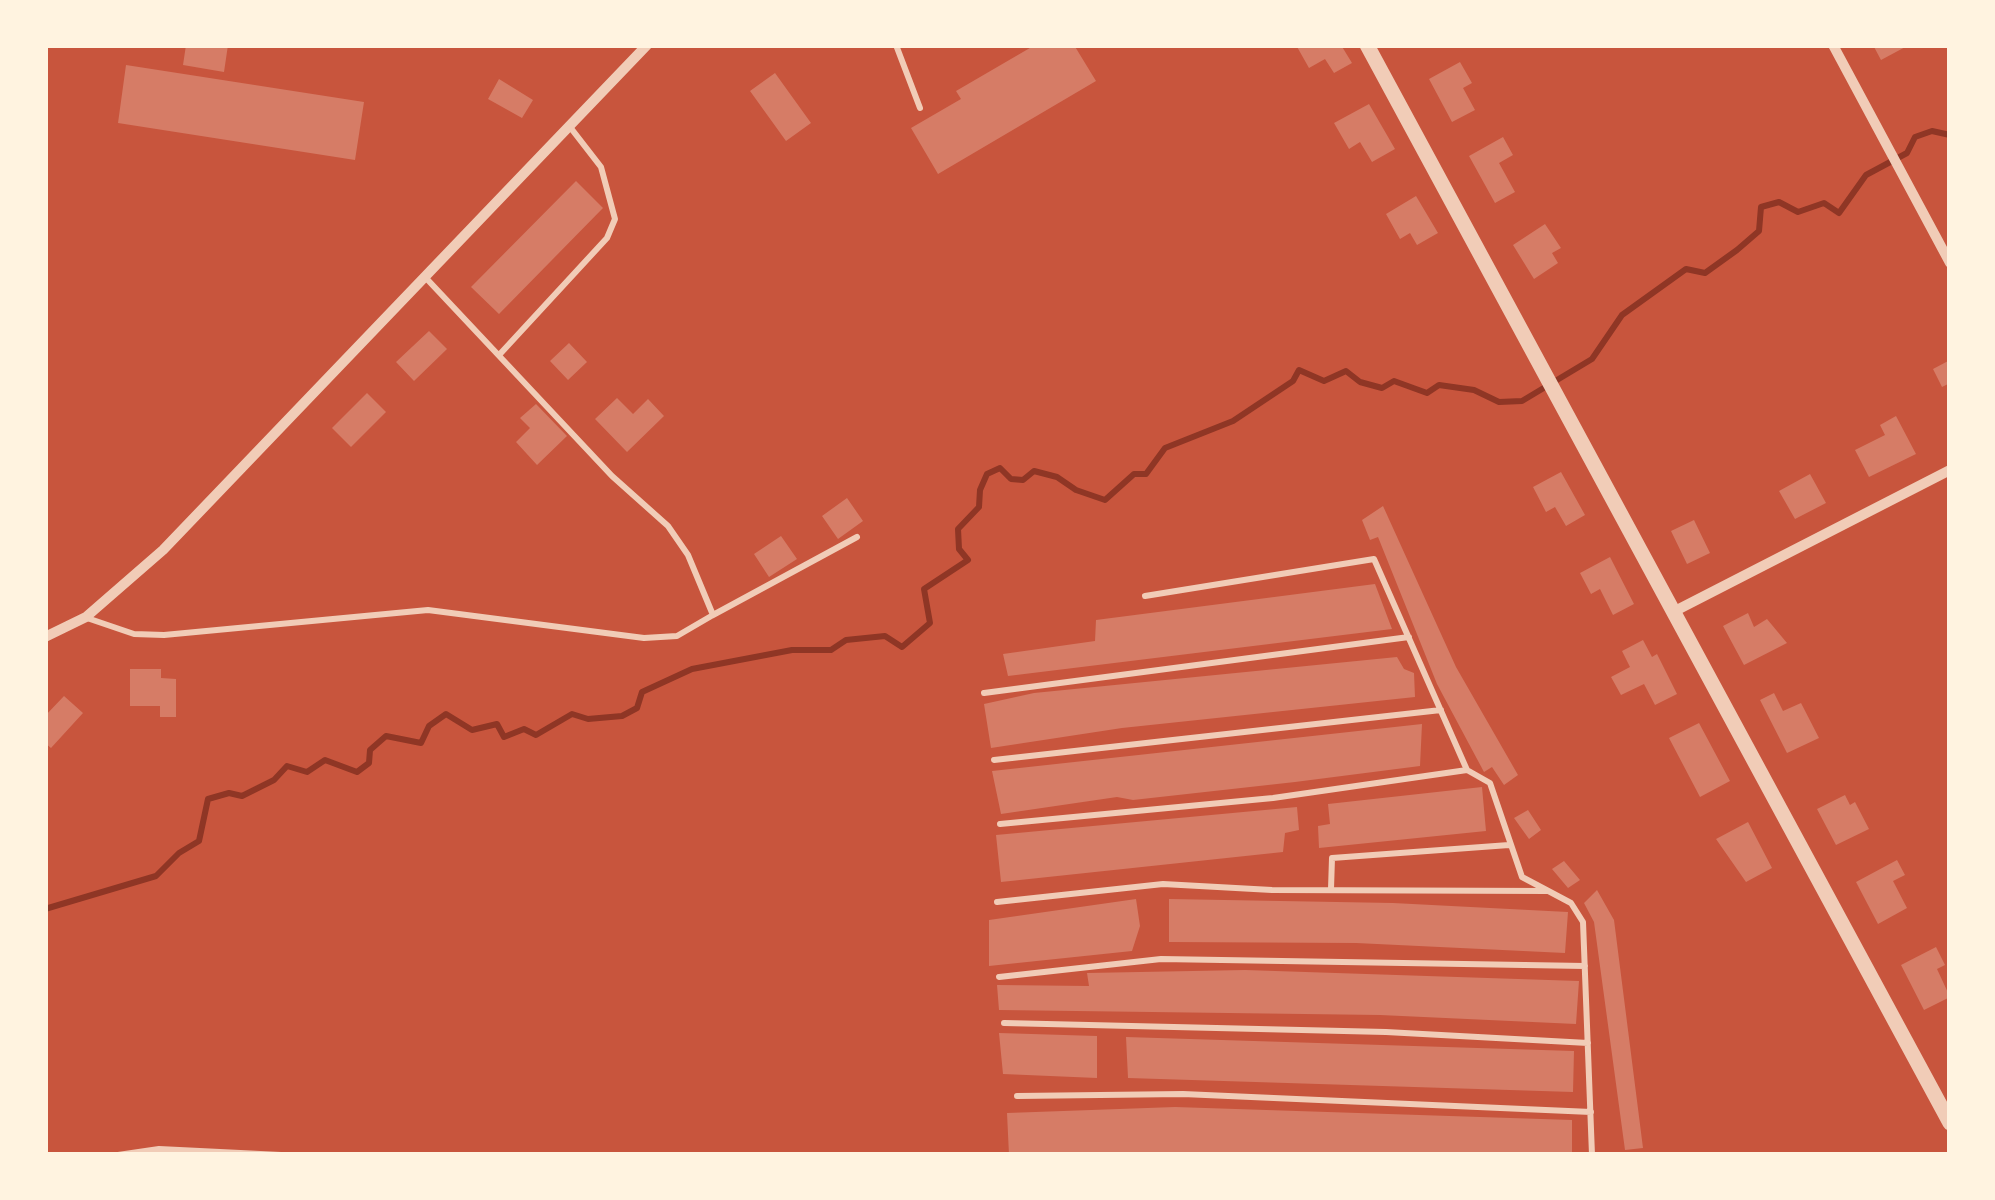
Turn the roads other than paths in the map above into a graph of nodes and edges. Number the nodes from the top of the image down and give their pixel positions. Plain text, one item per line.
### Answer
1 (647, 45) edge
2 (896, 45) edge
3 (1367, 45) edge
4 (1832, 45) edge
5 (920, 108) dead end
6 (570, 126) junction
7 (1950, 263) edge
8 (426, 276) junction
9 (500, 354) junction
10 (1950, 470) edge
11 (858, 537) dead end
12 (1145, 596) dead end
13 (1673, 612) junction
14 (713, 615) junction
15 (86, 617) junction
16 (45, 637) edge
17 (1409, 637) junction
18 (984, 693) dead end
19 (1441, 710) junction
20 (994, 760) dead end
21 (1467, 770) junction
22 (1000, 824) dead end
23 (1510, 844) junction
24 (1332, 889) junction
25 (1550, 891) junction
26 (997, 902) dead end
27 (1585, 966) junction
28 (999, 977) dead end
29 (1004, 1023) dead end
30 (1588, 1043) junction
31 (1017, 1096) dead end
32 (1591, 1112) junction
33 (1950, 1123) edge
34 (118, 1155) edge
35 (280, 1155) edge
36 (1592, 1155) edge

1 - 6 street
2 - 5 lane
3 - 13 street
4 - 7 street
6 - 8 street
6 - 9 lane
8 - 9 lane
8 - 15 street
9 - 14 lane
10 - 13 street
11 - 14 lane
12 - 17 lane
13 - 33 street
14 - 15 lane
15 - 16 street
17 - 18 lane
17 - 19 lane
19 - 20 lane
19 - 21 lane
21 - 22 lane
21 - 23 lane
23 - 24 lane
23 - 25 lane
24 - 25 lane
24 - 26 lane
25 - 27 lane
27 - 28 lane
27 - 30 lane
29 - 30 lane
30 - 32 lane
31 - 32 lane
32 - 36 lane
34 - 35 lane

